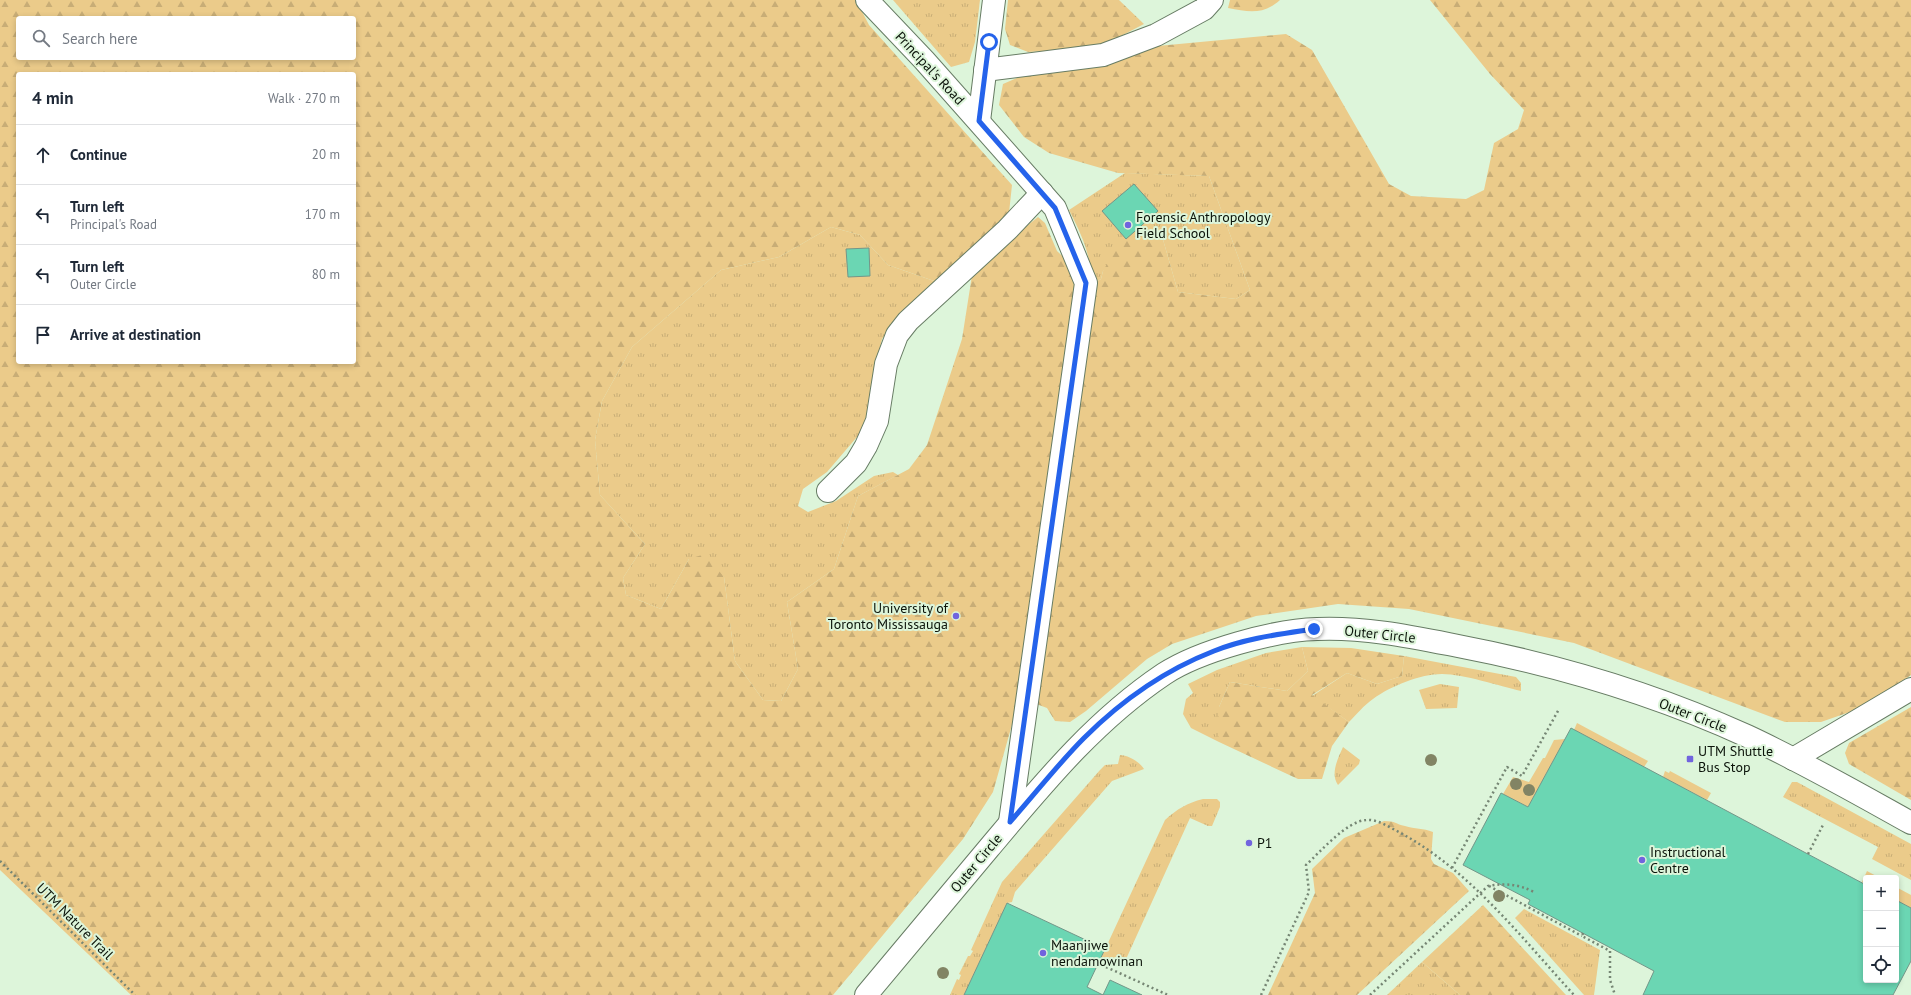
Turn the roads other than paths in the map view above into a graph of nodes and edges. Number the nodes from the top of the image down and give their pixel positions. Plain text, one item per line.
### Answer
1 (867, 0) edge
2 (994, 0) edge
3 (1212, 0) edge
4 (985, 70) junction
5 (979, 121) junction
6 (1042, 193) junction
7 (828, 491) dead end
8 (1911, 689) edge
9 (1793, 759) junction
10 (1010, 822) junction
11 (1911, 823) edge
12 (866, 995) edge

1 - 5 street, Principal's Road
2 - 4 street
3 - 4 street
4 - 5 street
5 - 6 street, Principal's Road
6 - 7 street
6 - 10 street, Principal's Road
8 - 9 street
9 - 10 street, Outer Circle
9 - 11 street, Outer Circle
10 - 12 street, Outer Circle

